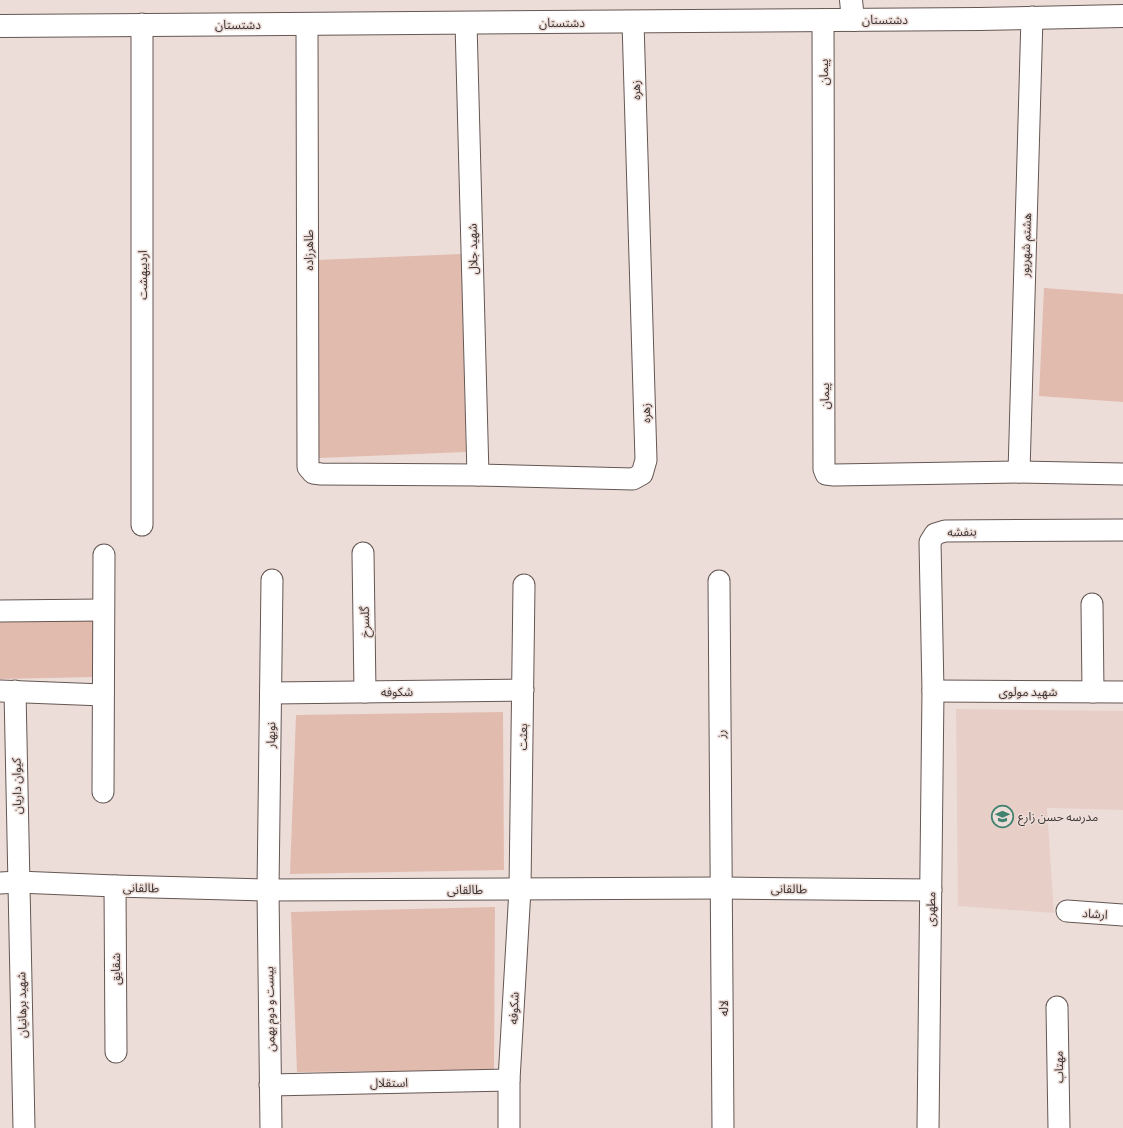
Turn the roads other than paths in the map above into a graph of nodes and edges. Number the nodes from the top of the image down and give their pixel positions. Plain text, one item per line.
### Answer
1 (852, 10) edge
2 (1123, 16) edge
3 (1032, 17) junction
4 (823, 20) junction
5 (633, 22) junction
6 (466, 23) junction
7 (142, 24) junction
8 (307, 25) junction
9 (0, 26) edge
10 (1018, 472) junction
11 (313, 473) joint
12 (1123, 474) edge
13 (478, 476) junction
14 (142, 525) dead end
15 (1123, 530) edge
16 (363, 553) dead end
17 (104, 555) dead end
18 (272, 580) dead end
19 (718, 581) dead end
20 (524, 585) dead end
21 (1092, 604) dead end
22 (103, 610) junction
23 (0, 611) edge
24 (522, 690) junction
25 (7, 691) edge
26 (933, 691) junction
27 (365, 692) junction
28 (1093, 692) junction
29 (1123, 692) edge
30 (271, 693) junction
31 (103, 695) junction
32 (103, 792) dead end
33 (9, 882) edge
34 (115, 886) junction
35 (722, 888) junction
36 (520, 889) junction
37 (268, 890) junction
38 (931, 890) junction
39 (1067, 911) dead end
40 (1123, 915) edge
41 (1057, 1007) dead end
42 (116, 1052) dead end
43 (509, 1080) junction
44 (270, 1084) junction
45 (24, 1128) edge
46 (271, 1128) edge
47 (509, 1128) edge
48 (723, 1128) edge
49 (928, 1128) edge
50 (1058, 1128) edge

1 - 3 street, دشتستان
1 - 4 street, دشتستان
2 - 3 street, دشتستان
3 - 10 street, هشتم شهریور
4 - 5 street, دشتستان
4 - 10 street, پیمان
5 - 6 street, دشتستان
5 - 13 street, زهره
6 - 8 street, دشتستان
6 - 13 street, شهید جلال
7 - 8 street, دشتستان
7 - 9 street, دشتستان
7 - 14 street, اردیبهشت
8 - 11 street, طاهرزاده
10 - 12 street, پیمان
11 - 13 street, زهره
15 - 26 street, بنفشه
16 - 27 street, گلسرخ
17 - 22 street
18 - 30 street, نوبهار
19 - 35 street, رز
20 - 24 street, بعثت
21 - 28 street
22 - 23 street
22 - 31 street
24 - 27 street, شکوفه
24 - 36 street, بعثت
25 - 31 street
25 - 33 street, کیوان داریان
26 - 28 street, شهید مولوی
26 - 38 street, مطهری
27 - 30 street, شکوفه
28 - 29 street, شهید مولوی
30 - 37 street, نوبهار
31 - 32 street
33 - 34 street, طالقانی
33 - 45 street, شهید برهانیان
34 - 37 street, طالقانی
34 - 42 street, شقایق
35 - 36 street, طالقانی
35 - 38 street, طالقانی
35 - 48 street, لاله
36 - 37 street, طالقانی
36 - 43 street, شکوفه
37 - 44 street, بیست و دوم بهمن
38 - 49 street, مطهری
39 - 40 street, ارشاد
41 - 50 street, مهتاب
43 - 44 street, استقلال
43 - 47 street, شکوفه
44 - 46 street, بیست و دوم بهمن

